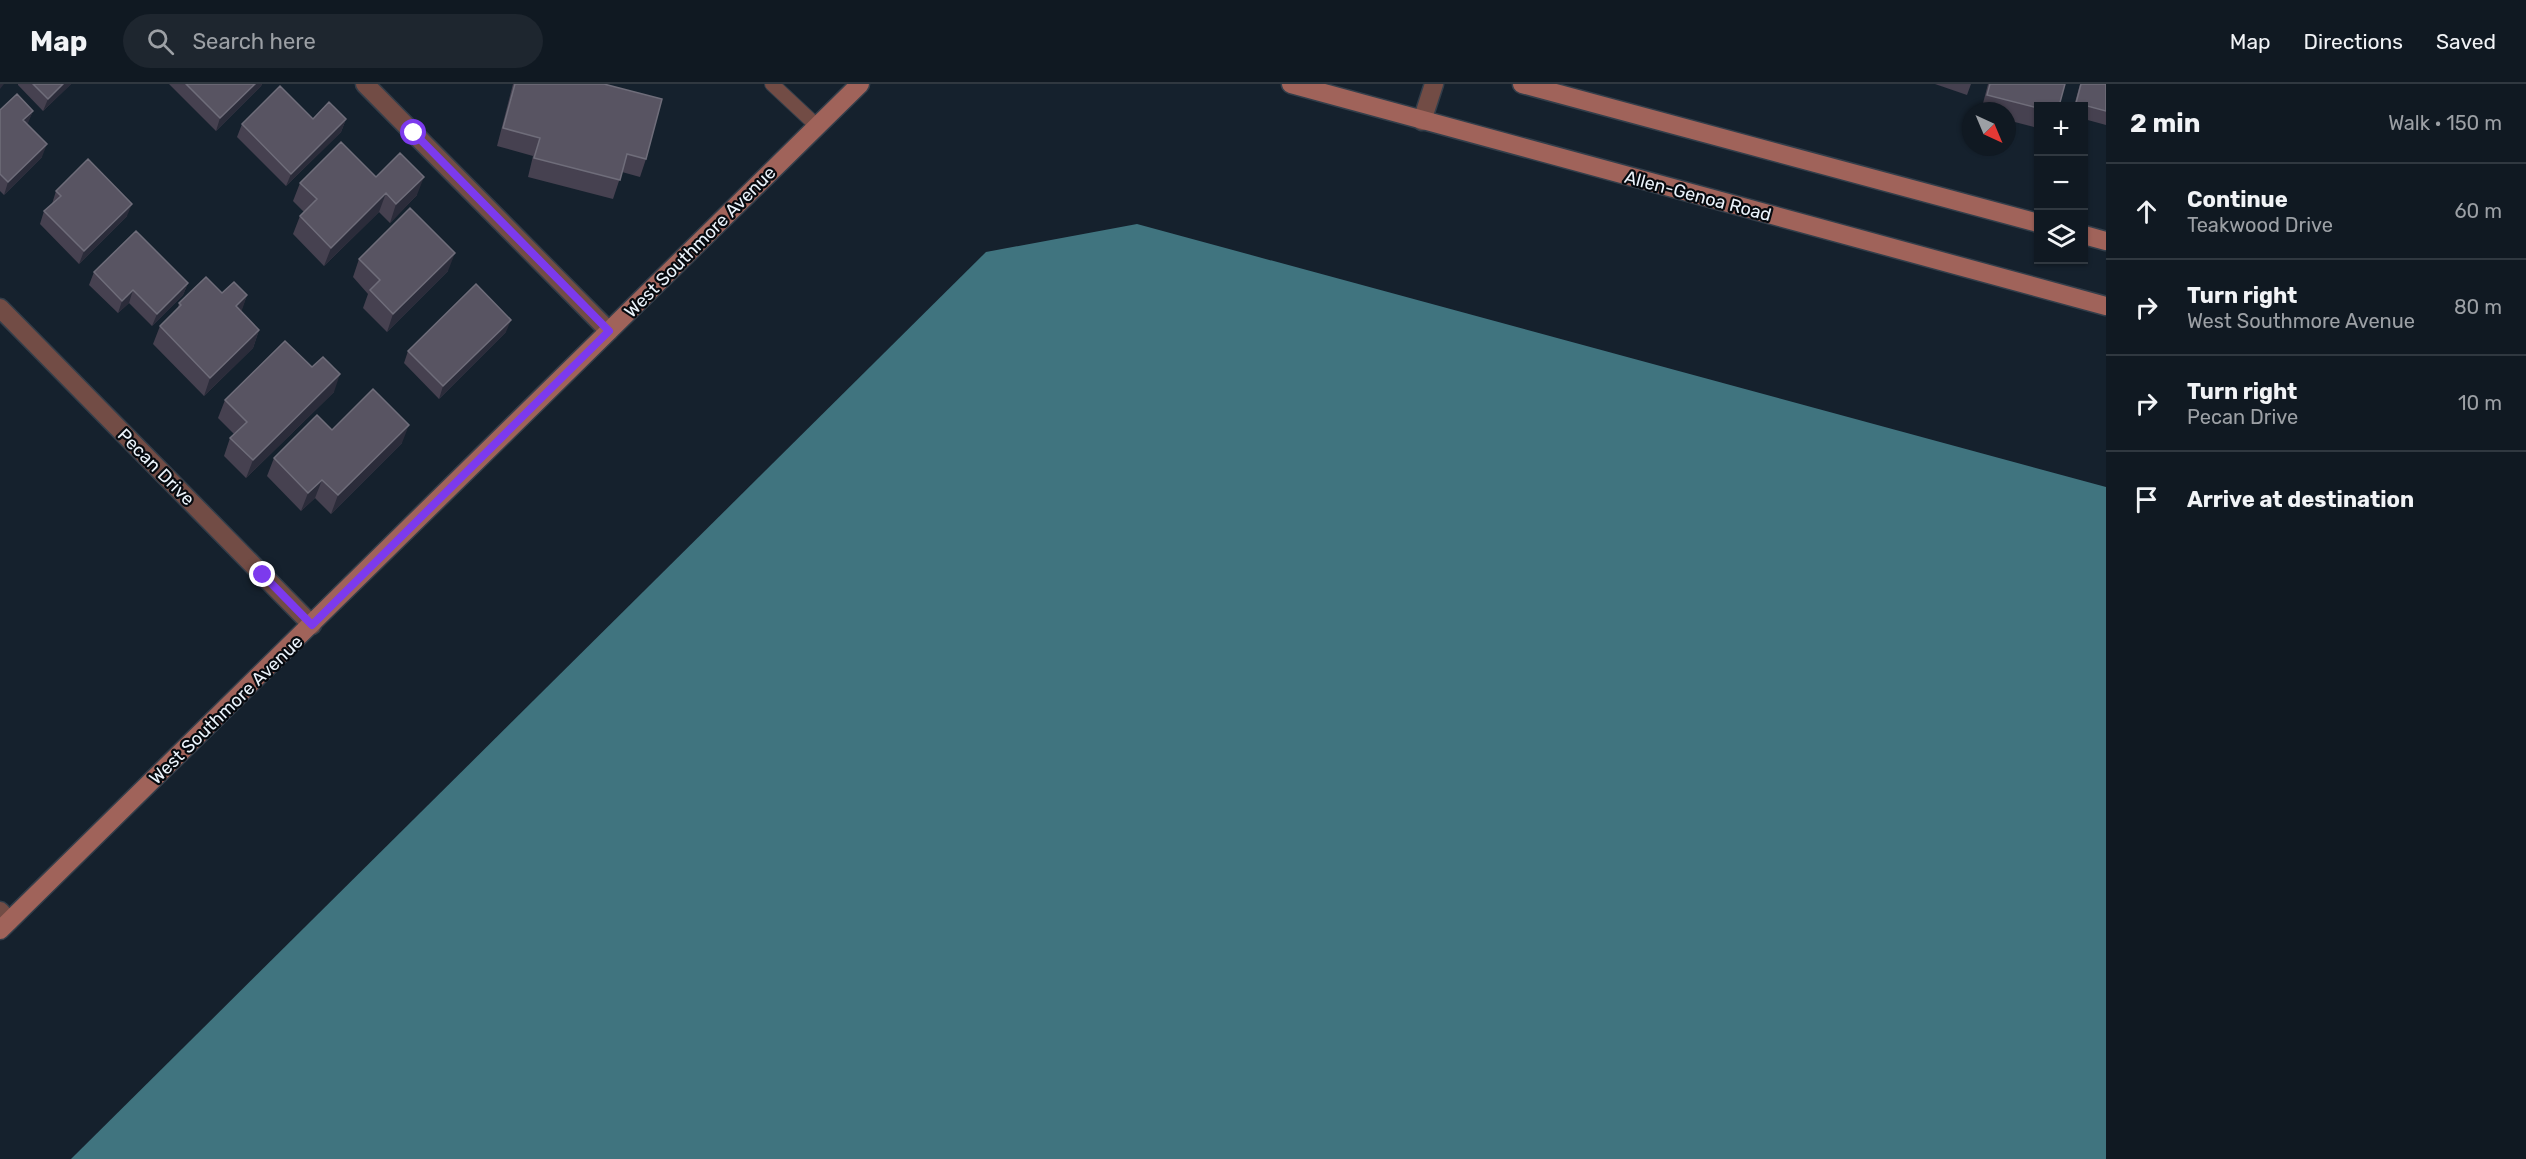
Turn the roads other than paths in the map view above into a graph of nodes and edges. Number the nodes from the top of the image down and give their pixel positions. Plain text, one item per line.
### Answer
1 (365, 84) edge
2 (772, 84) edge
3 (860, 84) edge
4 (1291, 84) edge
5 (1434, 84) edge
6 (1522, 84) edge
7 (1553, 88) edge
8 (1422, 121) junction
9 (817, 126) junction
10 (2034, 222) edge
11 (2088, 236) edge
12 (2106, 241) edge
13 (2106, 306) edge
14 (0, 308) edge
15 (609, 331) junction
16 (312, 625) junction
17 (3, 921) edge

1 - 15 street
2 - 9 lane
3 - 9 main road, West Southmore Avenue
4 - 8 main road, Allen-Genoa Road
5 - 8 street
6 - 7 main road
7 - 10 main road
8 - 13 main road, Allen-Genoa Road
9 - 15 main road, West Southmore Avenue
11 - 12 main road
14 - 16 street, Pecan Drive
15 - 16 main road, West Southmore Avenue
16 - 17 main road, West Southmore Avenue

